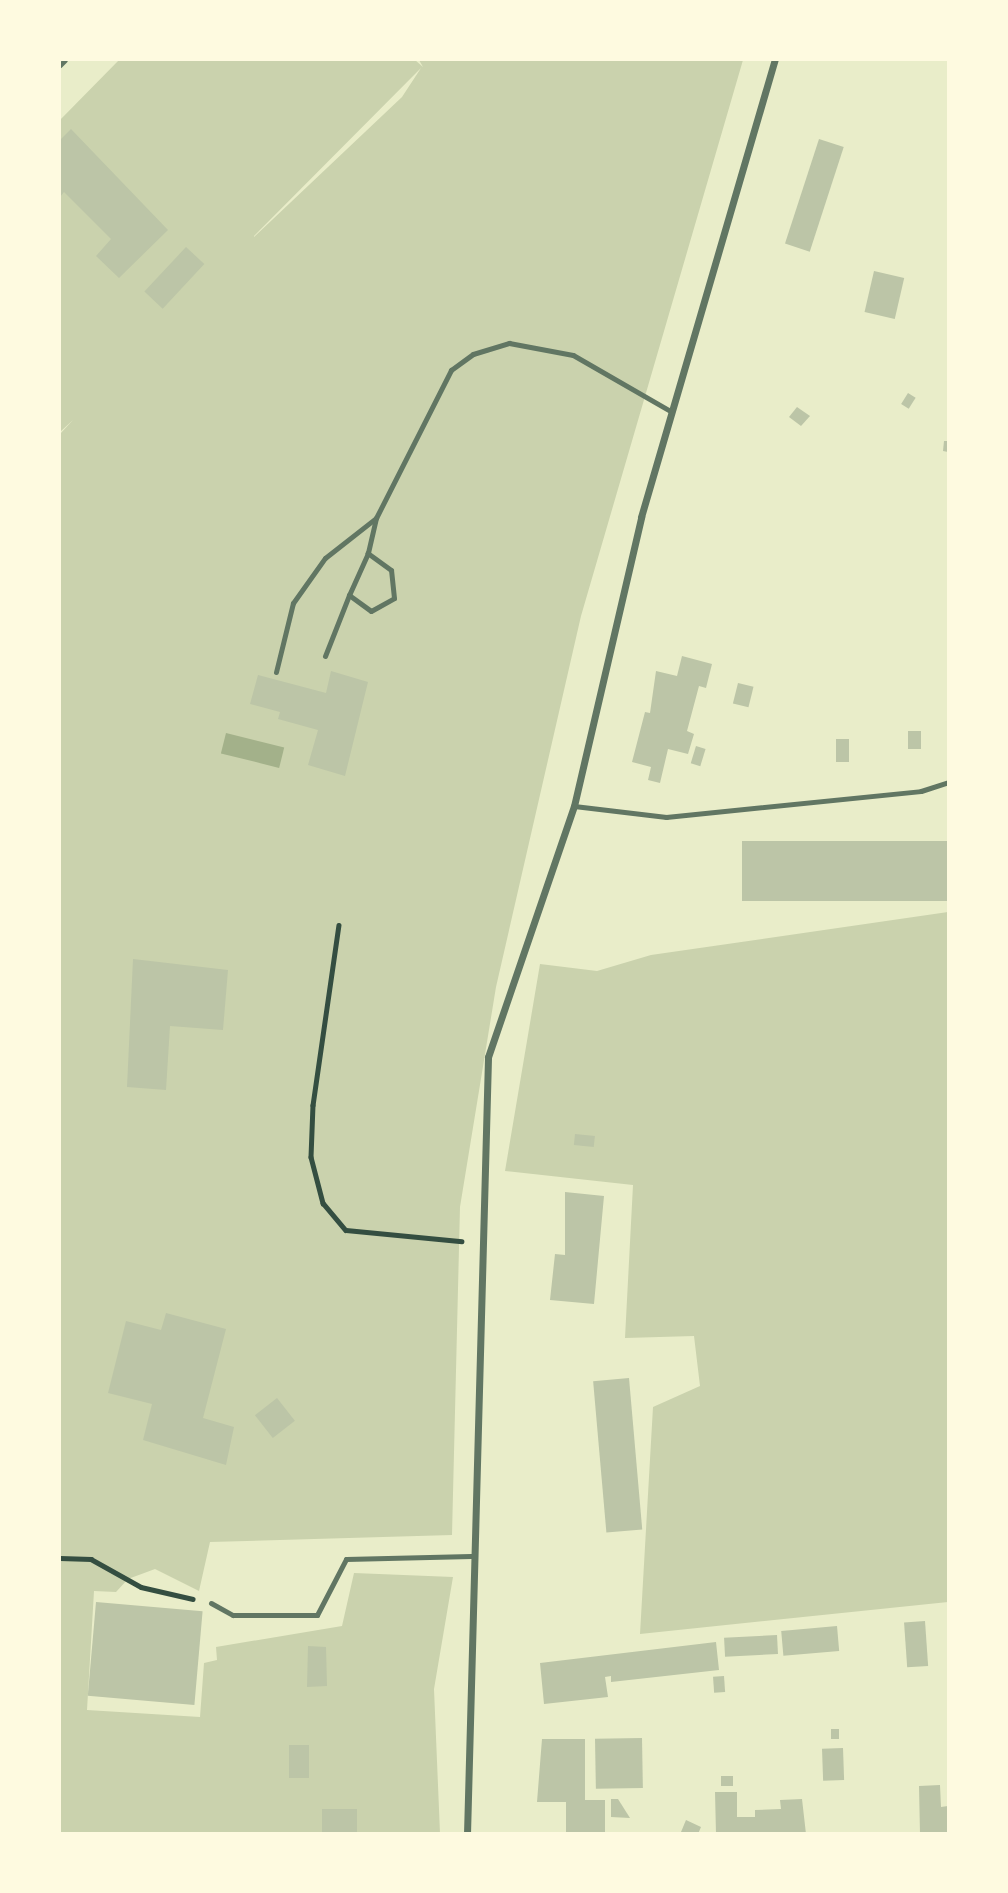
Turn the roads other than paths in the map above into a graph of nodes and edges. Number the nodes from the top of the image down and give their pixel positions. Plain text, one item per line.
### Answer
1 (65, 60) edge
2 (775, 60) edge
3 (60, 65) edge
4 (672, 412) junction
5 (376, 518) junction
6 (368, 553) junction
7 (349, 595) junction
8 (325, 656) dead end
9 (276, 671) dead end
10 (948, 782) edge
11 (575, 806) junction
12 (471, 1556) junction
13 (211, 1603) road end
14 (467, 1833) edge

1 - 3 lane
2 - 4 street
4 - 5 lane
4 - 11 street
5 - 6 lane
5 - 9 lane
6 - 7 lane
6 - 7 lane
7 - 8 lane
10 - 11 lane
11 - 12 street
12 - 13 lane
12 - 14 street

